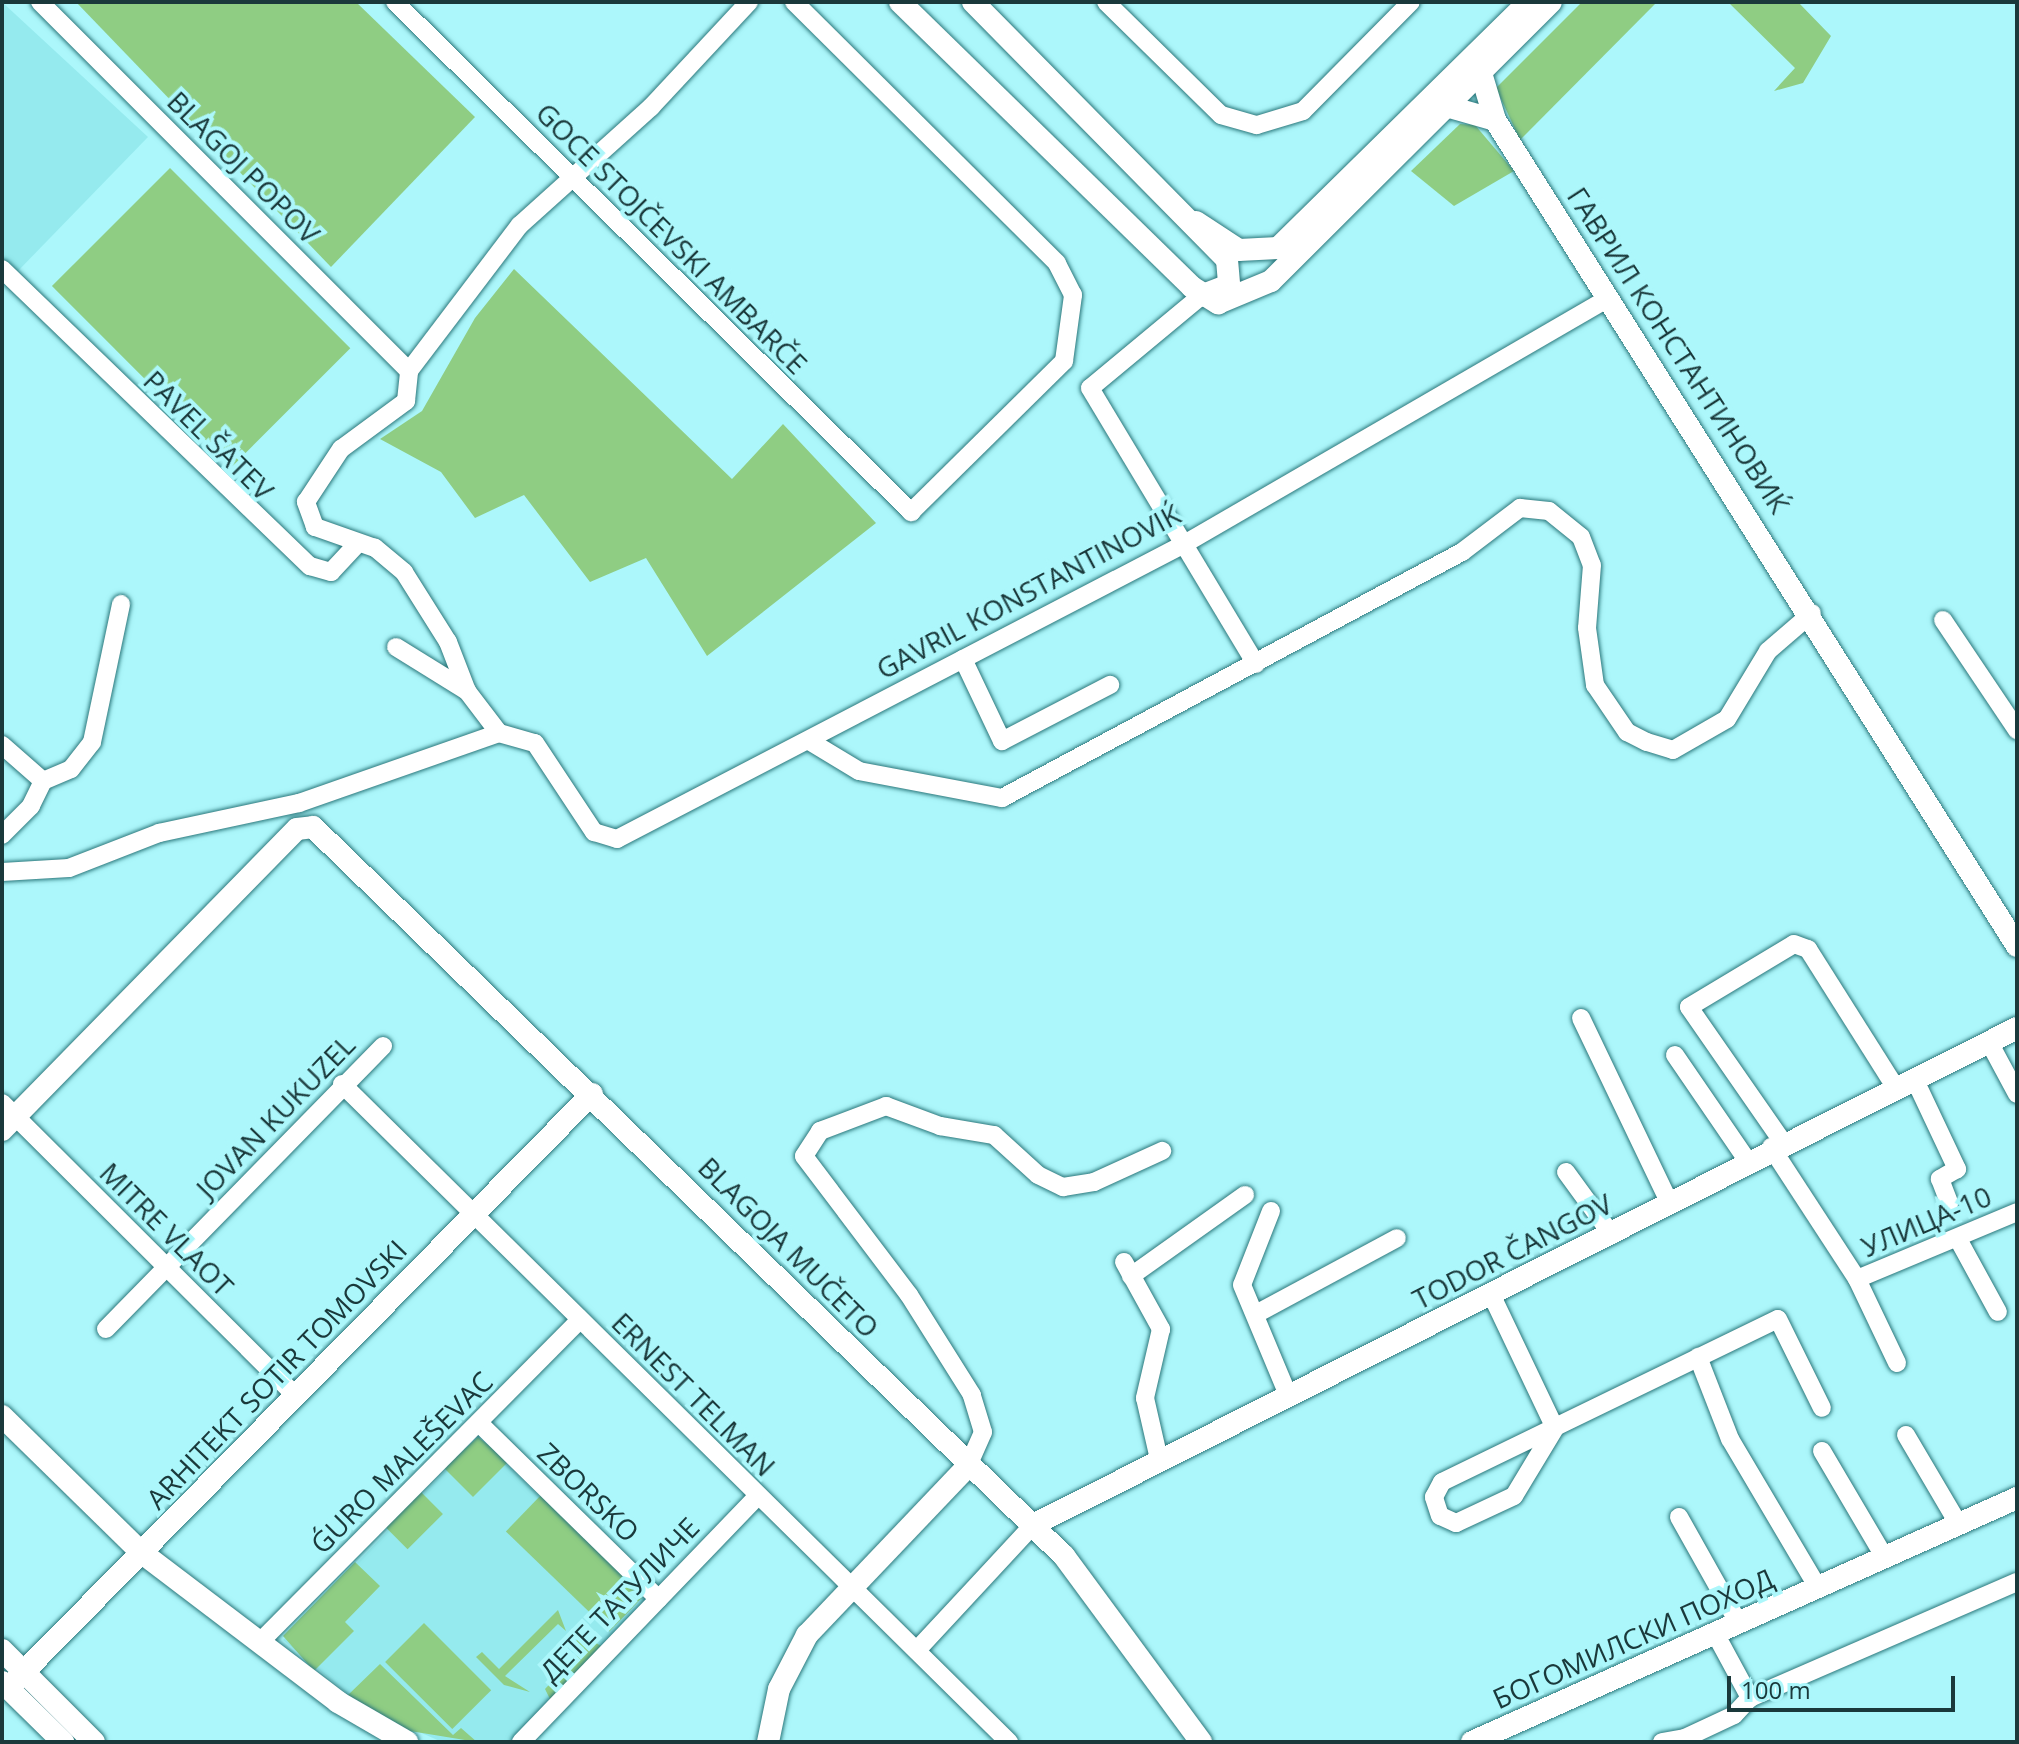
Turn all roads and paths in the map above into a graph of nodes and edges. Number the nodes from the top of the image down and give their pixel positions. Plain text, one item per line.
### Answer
1 (40, 2) edge
2 (395, 2) edge
3 (749, 2) edge
4 (794, 2) edge
5 (900, 2) edge
6 (973, 2) edge
7 (1106, 2) edge
8 (1411, 2) edge
9 (1528, 2) edge
10 (1551, 2) edge
11 (1481, 73) junction
12 (1446, 106) junction
13 (1495, 120) junction
14 (573, 179) junction
15 (1196, 222) junction
16 (2, 269) edge
17 (1201, 296) junction
18 (1608, 298) junction
19 (409, 371) junction
20 (358, 543) junction
21 (1186, 543) junction
22 (121, 604) dead end
23 (1812, 613) junction
24 (1943, 620) dead end
25 (396, 647) dead end
26 (963, 659) junction
27 (1256, 664) junction
28 (1110, 685) dead end
29 (467, 691) junction
30 (2017, 730) edge
31 (499, 733) junction
32 (811, 742) junction
33 (2, 745) edge
34 (43, 781) junction
35 (2, 835) edge
36 (2, 872) edge
37 (2017, 946) edge
38 (1581, 1018) dead end
39 (2017, 1028) edge
40 (1989, 1042) junction
41 (383, 1046) dead end
42 (1675, 1055) dead end
43 (1905, 1083) junction
44 (342, 1084) junction
45 (592, 1094) junction
46 (2017, 1094) edge
47 (6, 1116) edge
48 (1776, 1144) junction
49 (1162, 1151) dead end
50 (1747, 1160) junction
51 (1566, 1172) dead end
52 (1245, 1195) dead end
53 (1949, 1203) dead end
54 (1670, 1204) junction
55 (1271, 1211) dead end
56 (2017, 1212) edge
57 (474, 1215) junction
58 (1612, 1235) junction
59 (1397, 1238) dead end
60 (1958, 1239) junction
61 (166, 1268) junction
62 (1857, 1279) junction
63 (1492, 1296) junction
64 (1998, 1312) dead end
65 (1256, 1314) junction
66 (580, 1320) junction
67 (106, 1329) dead end
68 (1698, 1357) junction
69 (1897, 1363) dead end
70 (294, 1394) junction
71 (1288, 1395) junction
72 (1822, 1408) dead end
73 (2, 1416) edge
74 (480, 1424) junction
75 (1555, 1428) junction
76 (1906, 1435) dead end
77 (1822, 1451) dead end
78 (1159, 1459) junction
79 (968, 1466) junction
80 (758, 1496) junction
81 (2017, 1498) edge
82 (1679, 1517) dead end
83 (1033, 1525) junction
84 (1959, 1525) junction
85 (142, 1553) junction
86 (1885, 1558) junction
87 (2017, 1582) edge
88 (851, 1585) junction
89 (1818, 1588) junction
90 (659, 1599) junction
91 (1739, 1624) junction
92 (1716, 1635) junction
93 (259, 1643) junction
94 (2, 1650) edge
95 (917, 1650) junction
96 (9, 1684) edge
97 (1750, 1698) junction
98 (63, 1742) edge
99 (94, 1742) edge
100 (407, 1742) edge
101 (521, 1742) edge
102 (768, 1742) edge
103 (1009, 1742) edge
104 (1201, 1742) edge
105 (1472, 1742) edge
106 (1662, 1742) edge

1 - 19 street, BLAGOJ POPOV
2 - 14 street, GOCE STOJČEVSKI AMBARČE
3 - 14 street
4 - 14 street, GOCE STOJČEVSKI AMBARČE
5 - 17 street
6 - 15 street
7 - 8 street
9 - 15 street
10 - 11 street
11 - 12 street
11 - 13 street, ГАВРИЛ КОНСТАНТИНОВИЌ
12 - 13 street
12 - 17 street
13 - 18 street, ГАВРИЛ КОНСТАНТИНОВИЌ
14 - 19 street
15 - 17 street
16 - 20 street, PAVEL ŠATEV
17 - 21 street
18 - 21 street, GAVRIL KONSTANTINOVIḰ
18 - 23 street, ГАВРИЛ КОНСТАНТИНОВИЌ
19 - 20 street
20 - 29 street
21 - 26 street, GAVRIL KONSTANTINOVIḰ
21 - 27 street
22 - 34 street
23 - 27 street
23 - 37 street, ГАВРИЛ КОНСТАНТИНОВИЌ
24 - 30 street
25 - 29 street
26 - 28 street
26 - 32 street, GAVRIL KONSTANTINOVIḰ
27 - 32 street
29 - 31 street
31 - 32 street, GAVRIL KONSTANTINOVIḰ
31 - 36 street
33 - 34 street
34 - 35 street
38 - 54 street
39 - 40 street, TODOR ČANGOV
40 - 43 street, TODOR ČANGOV
40 - 46 street
41 - 44 street, JOVAN KUKUZEL
42 - 50 street
43 - 48 street, TODOR ČANGOV
43 - 48 street
43 - 53 street
44 - 57 street, ERNEST TELMAN
44 - 61 street, JOVAN KUKUZEL
45 - 47 street, BLAGOJA MUČETO
45 - 57 street, ARHITEKT SOTIR TOMOVSKI
45 - 79 street, BLAGOJA MUČETO
47 - 61 street, MITRE VLAOT
48 - 50 street, TODOR ČANGOV
48 - 62 street
49 - 79 street
50 - 54 street, TODOR ČANGOV
51 - 58 street
52 - 78 street
54 - 58 street, TODOR ČANGOV
55 - 65 street
56 - 60 street, УЛИЦА-10
57 - 66 street, ERNEST TELMAN
57 - 70 street, ARHITEKT SOTIR TOMOVSKI
58 - 63 street, TODOR ČANGOV
59 - 65 street
60 - 62 street, УЛИЦА-10
60 - 64 street
61 - 67 street, JOVAN KUKUZEL
61 - 70 street, MITRE VLAOT
62 - 69 street
63 - 71 street, TODOR ČANGOV
63 - 75 street
65 - 71 street
66 - 74 street, ǴURO MALEŠEVAC
66 - 80 street, ERNEST TELMAN
68 - 72 street
68 - 75 street
68 - 89 street, БОГОМИЛСКИ ПОХОД
70 - 85 street, ARHITEKT SOTIR TOMOVSKI
71 - 78 street, TODOR ČANGOV
73 - 85 street
74 - 90 street, ZBORSKO
74 - 93 street, ǴURO MALEŠEVAC
75 - 75 street
76 - 84 street
77 - 86 street
78 - 83 street, TODOR ČANGOV
79 - 83 street, BLAGOJA MUČETO
79 - 88 street
80 - 88 street, ERNEST TELMAN
80 - 90 street, ДЕТЕ ТАТУЛИЧЕ
81 - 84 street, БОГОМИЛСКИ ПОХОД
82 - 91 street
83 - 95 street
83 - 104 street, BLAGOJA MUČETO
84 - 86 street, БОГОМИЛСКИ ПОХОД
85 - 93 street
85 - 96 street, ARHITEKT SOTIR TOMOVSKI
86 - 89 street, БОГОМИЛСКИ ПОХОД
87 - 97 street
88 - 95 street, ERNEST TELMAN
88 - 102 street
89 - 91 street, БОГОМИЛСКИ ПОХОД
90 - 101 street, ДЕТЕ ТАТУЛИЧЕ
91 - 92 street, БОГОМИЛСКИ ПОХОД
92 - 97 street
92 - 105 street, БОГОМИЛСКИ ПОХОД
93 - 100 street
94 - 96 street
95 - 103 street, ERNEST TELMAN
96 - 98 street
96 - 99 street
97 - 106 street

